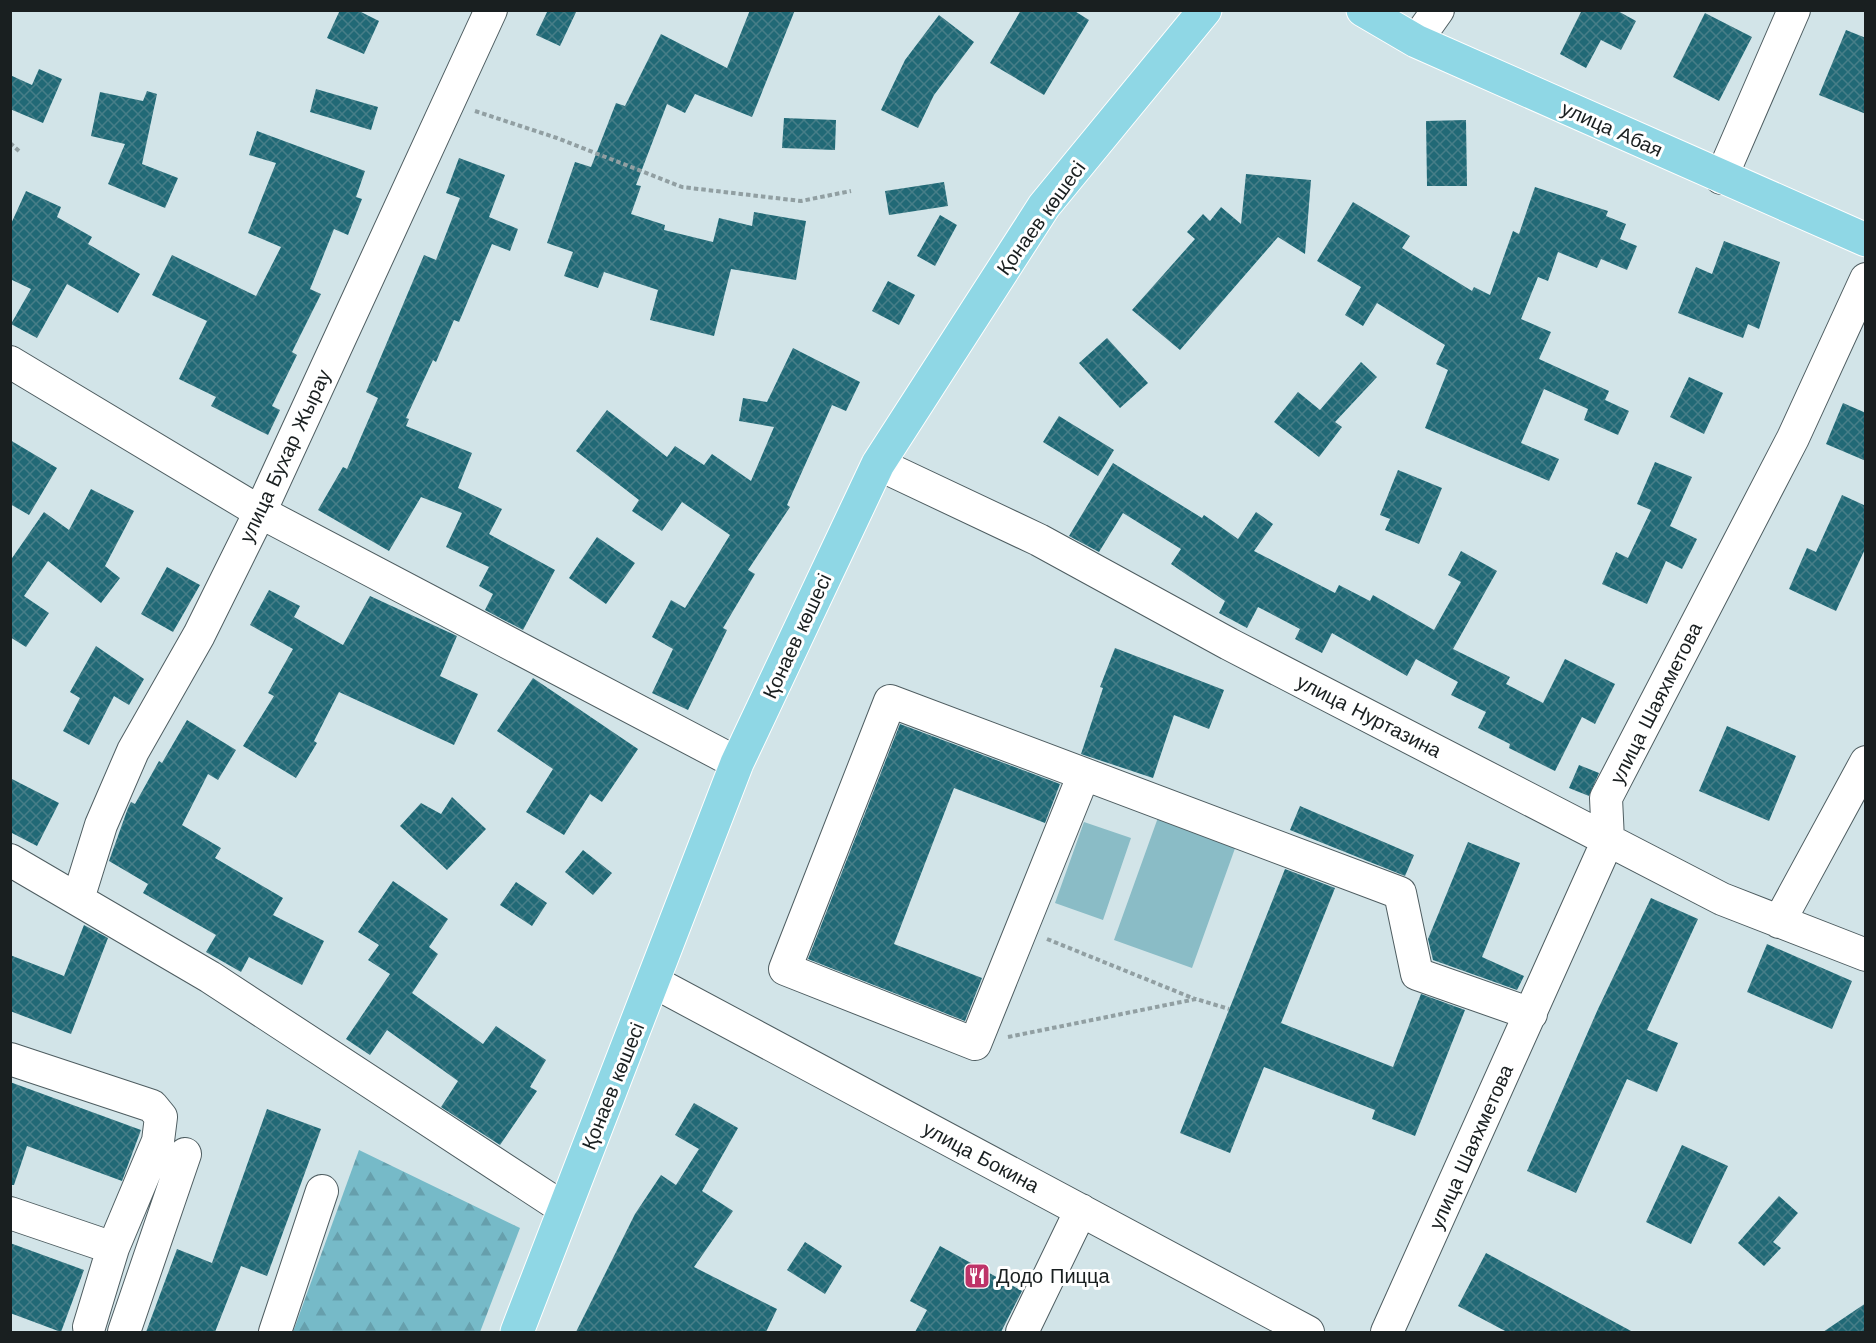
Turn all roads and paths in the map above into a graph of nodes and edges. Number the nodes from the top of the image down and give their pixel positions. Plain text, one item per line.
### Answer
1 (491, 10) edge
2 (1205, 10) edge
3 (1362, 10) edge
4 (1438, 10) edge
5 (1794, 10) edge
6 (1416, 41) junction
7 (448, 102) junction
8 (10, 143) edge
9 (19, 151) dead end
10 (1721, 178) junction
11 (851, 191) dead end
12 (1866, 240) edge
13 (1866, 279) edge
14 (10, 362) edge
15 (878, 464) junction
16 (260, 512) junction
17 (1866, 762) edge
18 (737, 763) junction
19 (1084, 774) junction
20 (1608, 840) junction
21 (10, 860) edge
22 (78, 899) junction
23 (1779, 922) junction
24 (1022, 928) junction
25 (1866, 955) edge
26 (654, 982) junction
27 (1196, 999) junction
28 (1229, 1009) dead end
29 (1531, 1014) junction
30 (975, 1044) junction
31 (10, 1059) edge
32 (185, 1154) dead end
33 (321, 1191) dead end
34 (563, 1208) junction
35 (1081, 1210) junction
36 (10, 1213) edge
37 (113, 1248) junction
38 (89, 1327) dead end
39 (124, 1332) edge
40 (275, 1332) edge
41 (517, 1332) edge
42 (1022, 1332) edge
43 (1308, 1332) edge
44 (1388, 1332) edge

1 - 7 street, улица Бухар Жырау
2 - 15 main road, Қонаев көшесі
3 - 6 main road, улица Абая
4 - 6 street
5 - 10 street
6 - 10 main road, улица Абая
7 - 11 path
7 - 16 street, улица Бухар Жырау
8 - 9 path
10 - 12 main road, улица Абая
13 - 20 street, улица Шаяхметова
14 - 16 street
15 - 18 main road, Қонаев көшесі
15 - 20 street, улица Нуртазина
16 - 18 street
16 - 22 street, улица Бухар Жырау
17 - 23 street
18 - 26 main road, Қонаев көшесі
19 - 24 street
19 - 29 street
19 - 30 street
20 - 23 street, улица Нуртазина
20 - 29 street, улица Шаяхметова
21 - 22 street
22 - 34 street
23 - 25 street, улица Нуртазина
24 - 27 path
24 - 30 street
26 - 34 main road, Қонаев көшесі
26 - 35 street, улица Бокина
27 - 28 path
27 - 30 path
29 - 44 street, улица Шаяхметова
31 - 37 street
32 - 39 street
33 - 40 street
34 - 41 main road, Қонаев көшесі
35 - 42 street
35 - 43 street, улица Бокина
36 - 37 street
37 - 38 street

